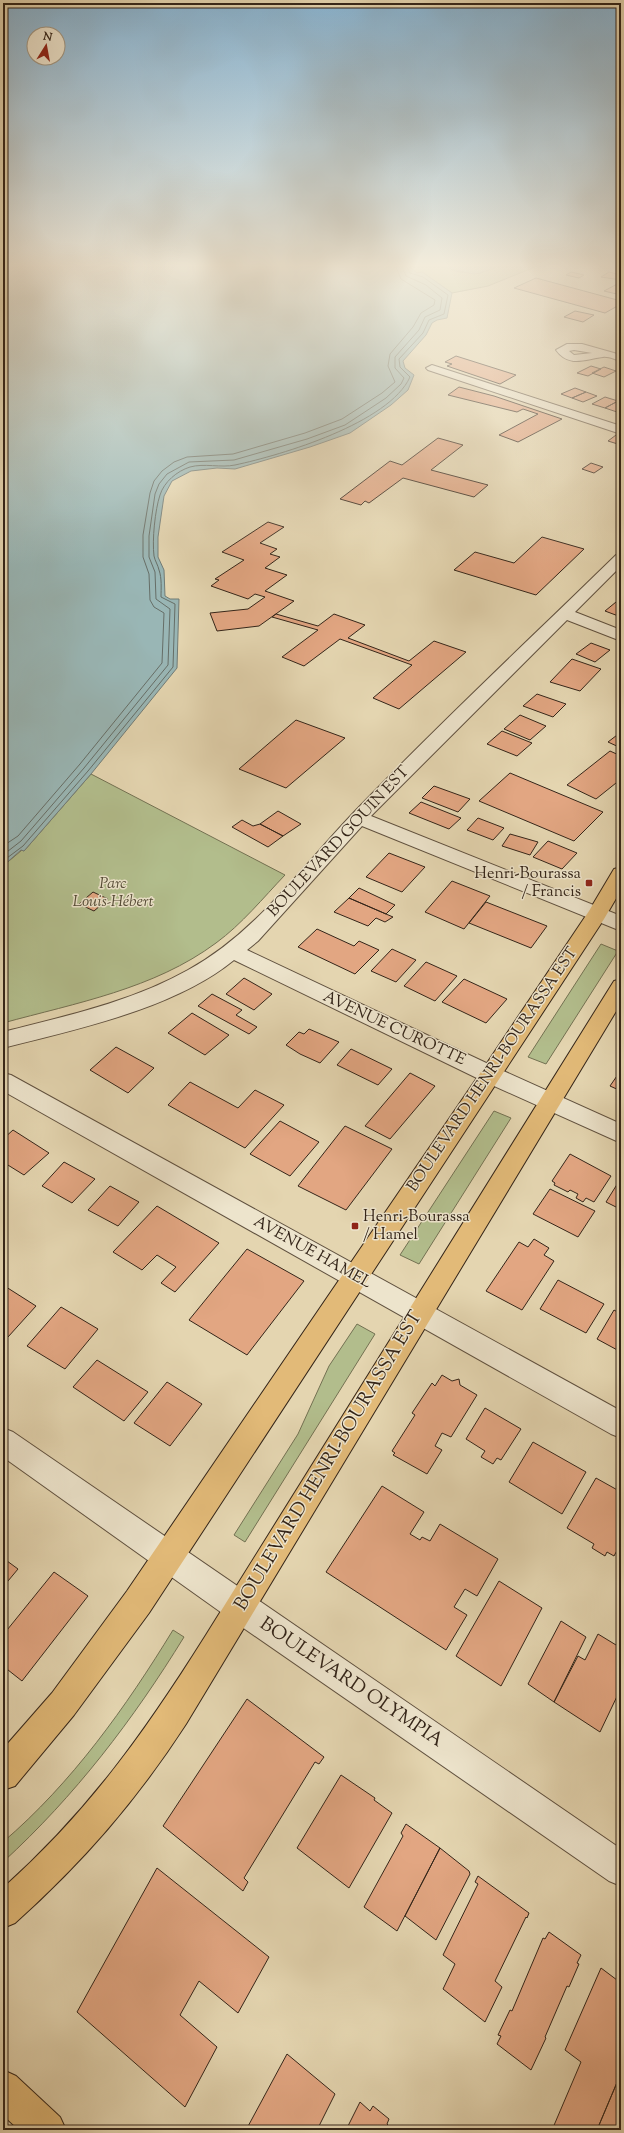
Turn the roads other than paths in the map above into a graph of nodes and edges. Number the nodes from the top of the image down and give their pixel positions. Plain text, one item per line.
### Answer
1 (432, 368) dead end
2 (621, 430) edge
3 (621, 558) edge
4 (564, 613) junction
5 (621, 636) edge
6 (359, 818) junction
7 (621, 873) edge
8 (597, 914) junction
9 (621, 924) edge
10 (234, 952) junction
11 (621, 986) edge
12 (3, 1040) edge
13 (491, 1075) junction
14 (3, 1081) edge
15 (549, 1101) junction
16 (621, 1134) edge
17 (356, 1278) junction
18 (419, 1314) junction
19 (621, 1425) edge
20 (3, 1440) edge
21 (169, 1557) junction
22 (240, 1607) junction
23 (3, 1774) edge
24 (621, 1869) edge
25 (3, 1911) edge
26 (3, 2089) edge
27 (47, 2130) edge

1 - 2 street
3 - 4 street, BOULEVARD GOUIN EST
4 - 5 street
4 - 6 street, BOULEVARD GOUIN EST
6 - 8 street
6 - 10 street, BOULEVARD GOUIN EST
7 - 8 main road, BOULEVARD HENRI-BOURASSA EST
8 - 9 street
8 - 13 main road, BOULEVARD HENRI-BOURASSA EST
10 - 12 street, BOULEVARD GOUIN EST
10 - 13 street, AVENUE CUROTTE
11 - 15 main road, BOULEVARD HENRI-BOURASSA EST
13 - 15 street, AVENUE CUROTTE
13 - 17 main road, BOULEVARD HENRI-BOURASSA EST
14 - 17 street, AVENUE HAMEL
15 - 16 street, AVENUE CUROTTE
15 - 18 main road, BOULEVARD HENRI-BOURASSA EST
17 - 18 street, AVENUE HAMEL
17 - 21 main road, BOULEVARD HENRI-BOURASSA EST
18 - 19 street, AVENUE HAMEL
18 - 22 main road, BOULEVARD HENRI-BOURASSA EST
20 - 21 street, BOULEVARD OLYMPIA
21 - 22 street, BOULEVARD OLYMPIA
21 - 23 main road, BOULEVARD HENRI-BOURASSA EST
22 - 24 street, BOULEVARD OLYMPIA
22 - 25 main road, BOULEVARD HENRI-BOURASSA EST
26 - 27 main road

